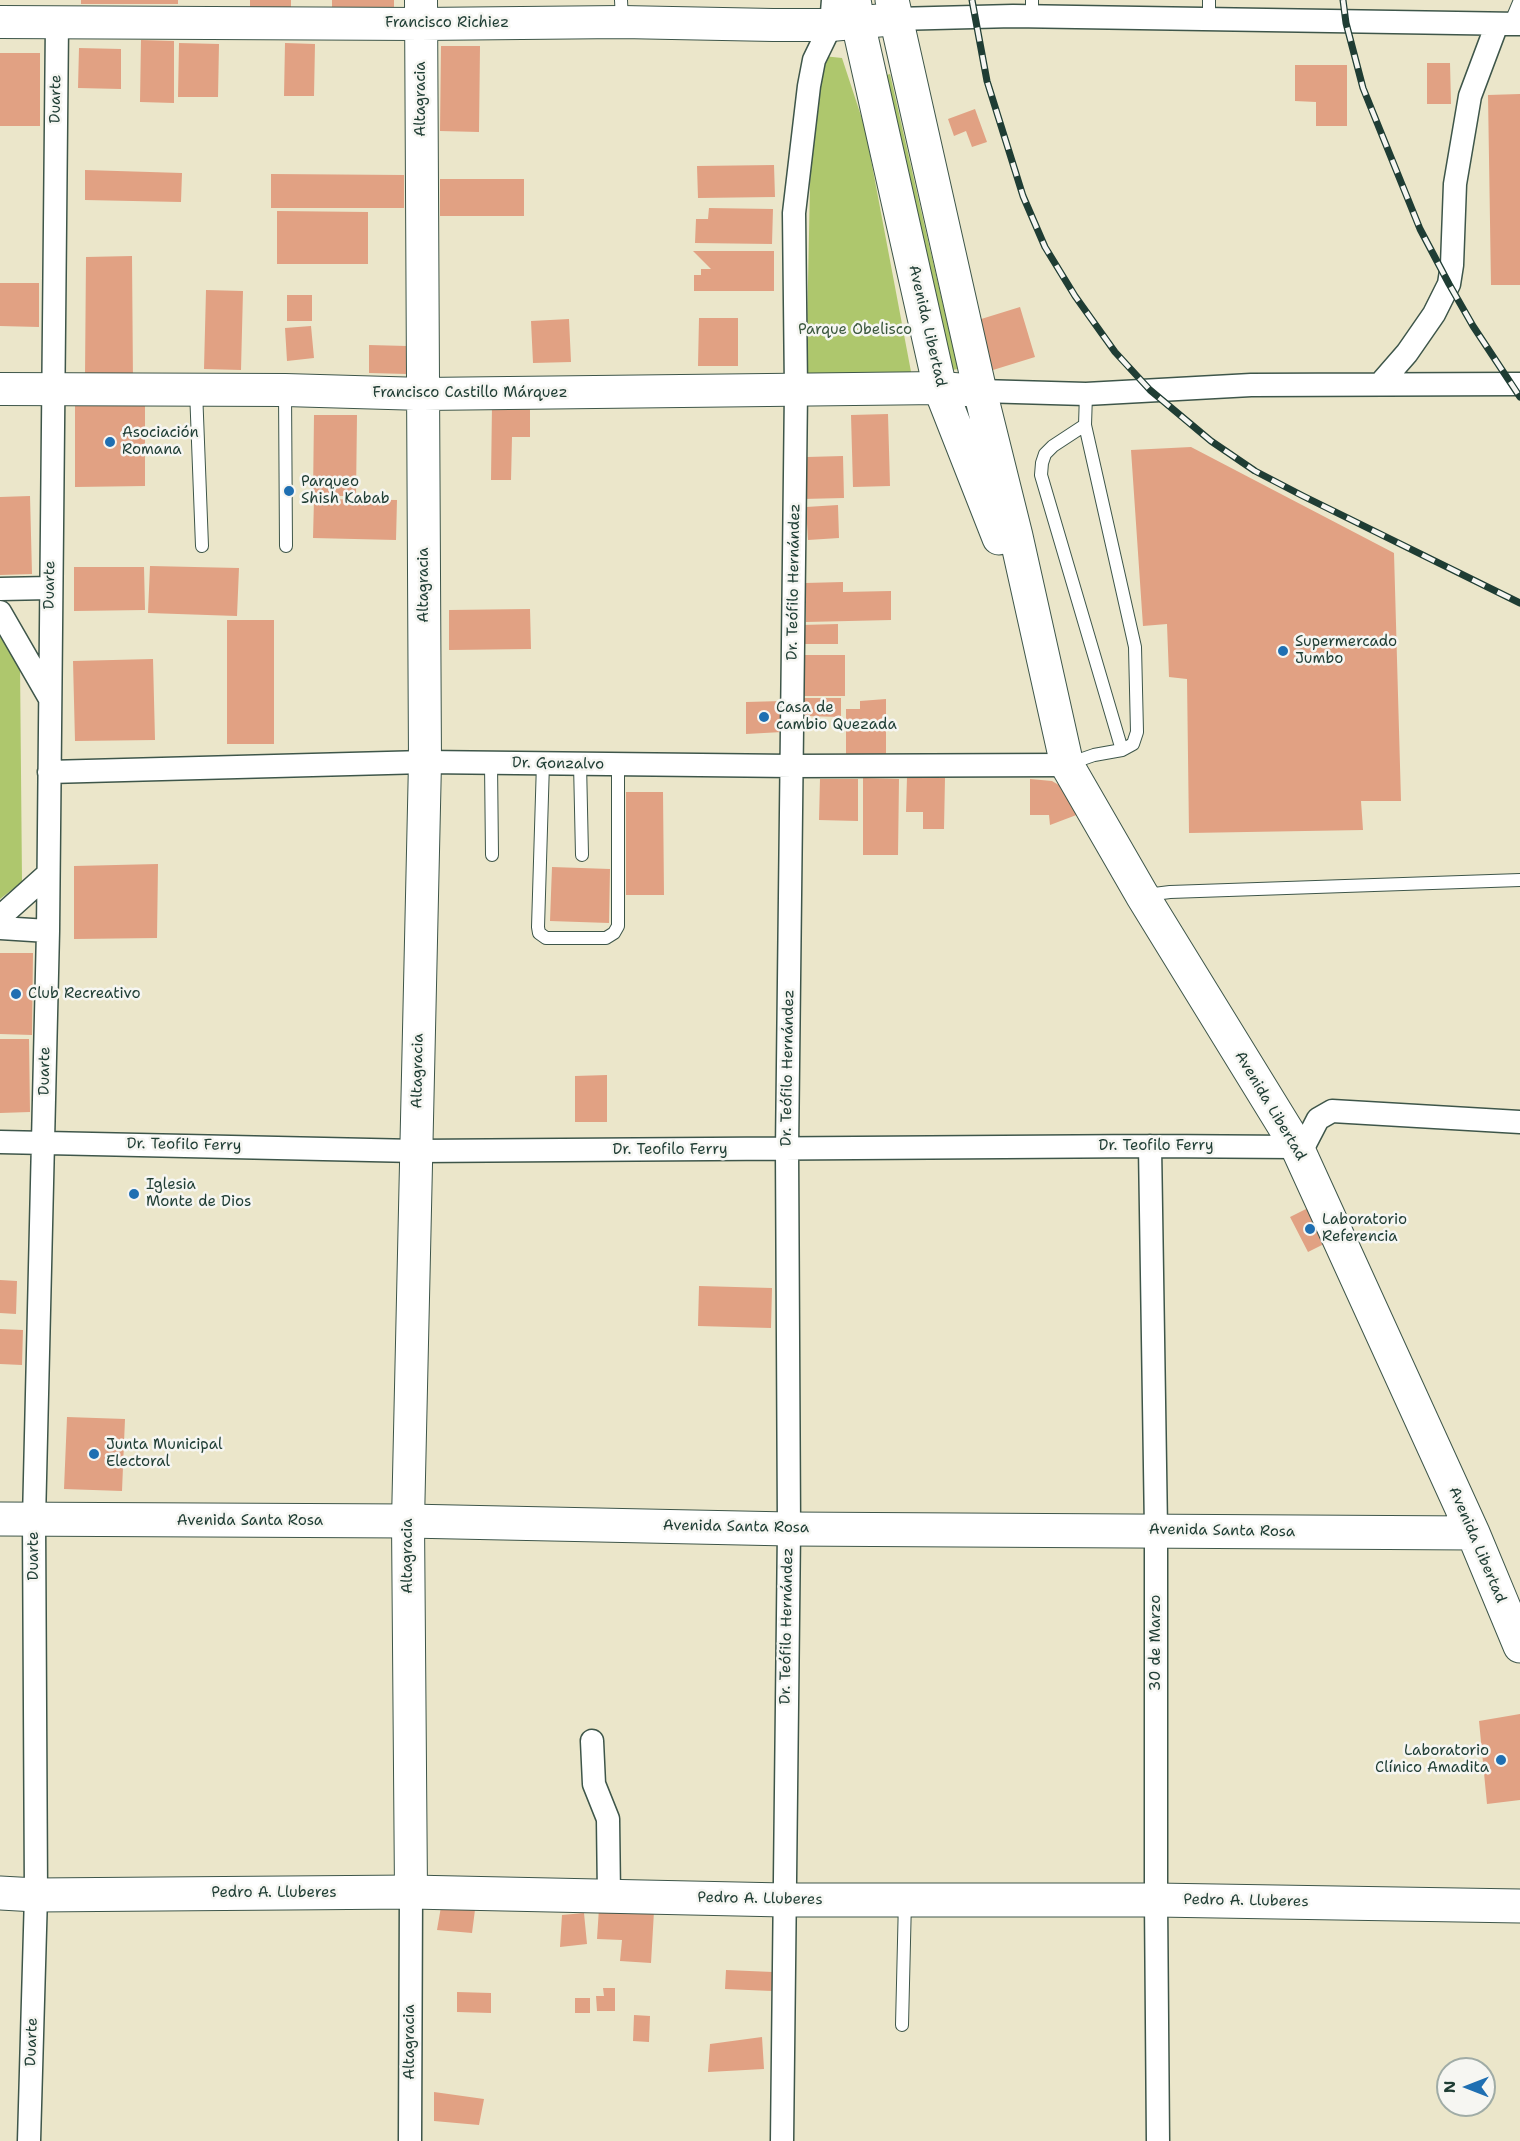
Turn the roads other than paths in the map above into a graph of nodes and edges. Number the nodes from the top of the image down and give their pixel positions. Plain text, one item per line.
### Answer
1 (1520, 0) edge
2 (1023, 8) edge
3 (893, 9) edge
4 (1209, 10) edge
5 (58, 11) edge
6 (621, 11) edge
7 (421, 12) edge
8 (844, 12) edge
9 (0, 22) edge
10 (1509, 24) edge
11 (1380, 384) junction
12 (1520, 384) edge
13 (52, 388) junction
14 (940, 388) junction
15 (0, 389) edge
16 (196, 389) junction
17 (285, 390) junction
18 (796, 390) junction
19 (980, 391) junction
20 (423, 394) junction
21 (1086, 394) junction
22 (1085, 425) junction
23 (202, 546) dead end
24 (286, 546) dead end
25 (50, 588) junction
26 (0, 589) edge
27 (0, 612) edge
28 (1039, 641) junction
29 (49, 699) junction
30 (1122, 750) junction
31 (425, 762) junction
32 (491, 763) junction
33 (543, 763) junction
34 (580, 763) junction
35 (618, 764) junction
36 (1067, 765) junction
37 (792, 766) junction
38 (49, 771) junction
39 (492, 855) dead end
40 (582, 855) dead end
41 (48, 874) junction
42 (1520, 880) edge
43 (1142, 896) junction
44 (0, 917) edge
45 (0, 927) edge
46 (48, 931) junction
47 (1520, 1122) edge
48 (0, 1142) edge
49 (43, 1142) junction
50 (1150, 1146) junction
51 (1297, 1147) junction
52 (787, 1149) junction
53 (416, 1150) junction
54 (0, 1519) edge
55 (34, 1520) junction
56 (408, 1521) junction
57 (789, 1529) junction
58 (1156, 1530) junction
59 (1473, 1533) junction
60 (1520, 1646) edge
61 (592, 1741) dead end
62 (411, 1892) junction
63 (0, 1893) edge
64 (36, 1895) junction
65 (609, 1896) junction
66 (784, 1900) junction
67 (905, 1900) junction
68 (1156, 1900) junction
69 (1520, 1906) edge
70 (902, 2025) dead end
71 (29, 2141) edge
72 (410, 2141) edge
73 (782, 2141) edge
74 (1158, 2141) edge

1 - 10 lane
2 - 3 street
2 - 4 street
3 - 8 main road, Francisco Richiez
3 - 19 main road, Avenida Libertad
4 - 10 street
5 - 7 main road, Francisco Richiez
5 - 9 main road, Francisco Richiez
5 - 13 street, Duarte
6 - 7 main road, Francisco Richiez
6 - 8 main road, Francisco Richiez
7 - 20 main road, Altagracia
8 - 14 main road, Avenida Libertad
8 - 18 street, Dr. Teófilo Hernández
10 - 11 street
11 - 12 street
11 - 21 street
13 - 15 main road, Francisco Castillo Márquez
13 - 16 main road, Francisco Castillo Márquez
13 - 25 street, Duarte
14 - 18 main road, Francisco Castillo Márquez
14 - 19 main road, Francisco Castillo Márquez
14 - 28 main road, Avenida Libertad
16 - 17 main road, Francisco Castillo Márquez
16 - 23 lane
17 - 20 main road, Francisco Castillo Márquez
17 - 24 lane
18 - 20 main road, Francisco Castillo Márquez
18 - 37 street, Dr. Teófilo Hernández
19 - 21 street
19 - 28 main road, Avenida Libertad
20 - 31 main road, Altagracia
21 - 22 lane
22 - 30 lane
22 - 30 lane
25 - 26 street
25 - 29 street, Duarte
27 - 29 street
28 - 36 main road, Avenida Libertad
29 - 38 street, Duarte
30 - 36 lane
31 - 32 street, Dr. Gonzalvo
31 - 38 street, Dr. Gonzalvo
31 - 53 main road, Altagracia
32 - 33 street, Dr. Gonzalvo
32 - 39 lane
33 - 34 street, Dr. Gonzalvo
33 - 35 lane
34 - 35 street, Dr. Gonzalvo
34 - 40 lane
35 - 37 street, Dr. Gonzalvo
36 - 37 street, Dr. Gonzalvo
36 - 43 main road, Avenida Libertad
37 - 52 street, Dr. Teófilo Hernández
38 - 41 street, Duarte
41 - 44 street
41 - 46 street, Duarte
42 - 43 lane
43 - 51 main road, Avenida Libertad
45 - 46 street
46 - 49 street, Duarte
47 - 51 street
48 - 49 street, Dr. Teofilo Ferry
49 - 53 street, Dr. Teofilo Ferry
49 - 55 street, Duarte
50 - 51 street, Dr. Teofilo Ferry
50 - 52 street, Dr. Teofilo Ferry
50 - 58 street, 30 de Marzo
51 - 59 main road, Avenida Libertad
52 - 53 street, Dr. Teofilo Ferry
52 - 57 street, Dr. Teófilo Hernández
53 - 56 main road, Altagracia
54 - 55 main road, Avenida Santa Rosa
55 - 56 main road, Avenida Santa Rosa
55 - 64 street, Duarte
56 - 57 main road, Avenida Santa Rosa
56 - 62 main road, Altagracia
57 - 58 main road, Avenida Santa Rosa
57 - 66 street, Dr. Teófilo Hernández
58 - 59 main road, Avenida Santa Rosa
58 - 68 street, 30 de Marzo
59 - 60 main road, Avenida Libertad
61 - 65 street
62 - 64 main road, Pedro A. Lluberes
62 - 65 main road, Pedro A. Lluberes
62 - 72 street, Altagracia
63 - 64 main road, Pedro A. Lluberes
64 - 71 street, Duarte
65 - 66 main road, Pedro A. Lluberes
66 - 67 main road, Pedro A. Lluberes
66 - 73 street, Dr. Teófilo Hernández
67 - 68 main road, Pedro A. Lluberes
67 - 70 lane
68 - 69 main road, Pedro A. Lluberes
68 - 74 street, 30 de Marzo

